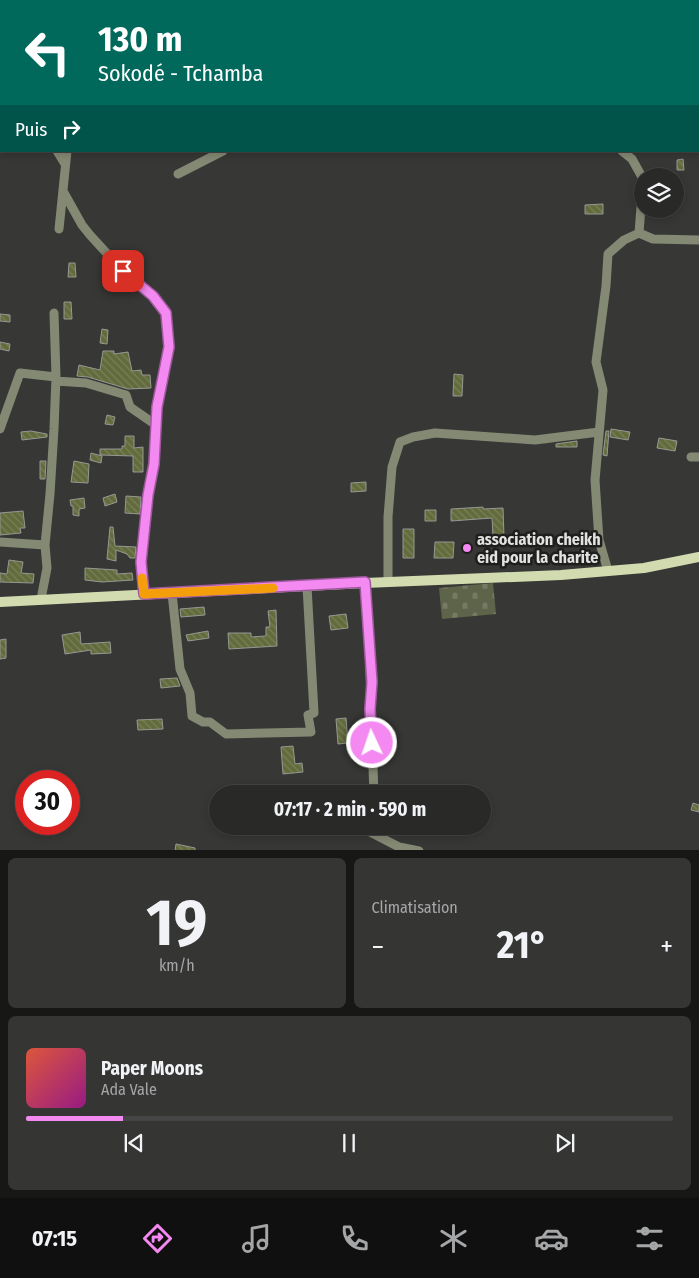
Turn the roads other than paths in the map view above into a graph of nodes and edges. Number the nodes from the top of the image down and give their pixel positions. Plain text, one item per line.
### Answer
1 (58, 152) edge
2 (67, 152) edge
3 (220, 152) edge
4 (623, 152) edge
5 (65, 164) junction
6 (637, 168) edge
7 (178, 174) dead end
8 (63, 191) junction
9 (640, 218) edge
10 (60, 229) dead end
11 (639, 233) junction
12 (699, 240) edge
13 (54, 313) dead end
14 (56, 379) junction
15 (156, 425) junction
16 (0, 430) edge
17 (599, 432) junction
18 (0, 542) edge
19 (44, 545) junction
20 (699, 557) edge
21 (608, 572) junction
22 (365, 582) junction
23 (388, 582) junction
24 (307, 586) junction
25 (172, 593) junction
26 (144, 594) junction
27 (42, 599) junction
28 (0, 602) edge
29 (374, 785) edge
30 (376, 835) edge
31 (419, 850) edge

1 - 5 street
2 - 5 street
3 - 7 street
4 - 6 street
5 - 8 street
8 - 10 street
8 - 15 street
9 - 11 street
11 - 12 street
11 - 17 street
13 - 14 street
14 - 15 street
14 - 16 street
14 - 19 street
15 - 26 street
17 - 21 street
17 - 23 street
18 - 19 street
19 - 27 street
20 - 21 main road
21 - 23 main road
22 - 23 main road
22 - 24 main road
22 - 29 street
24 - 25 main road
24 - 25 street
25 - 26 main road
26 - 27 main road
27 - 28 main road
30 - 31 street

